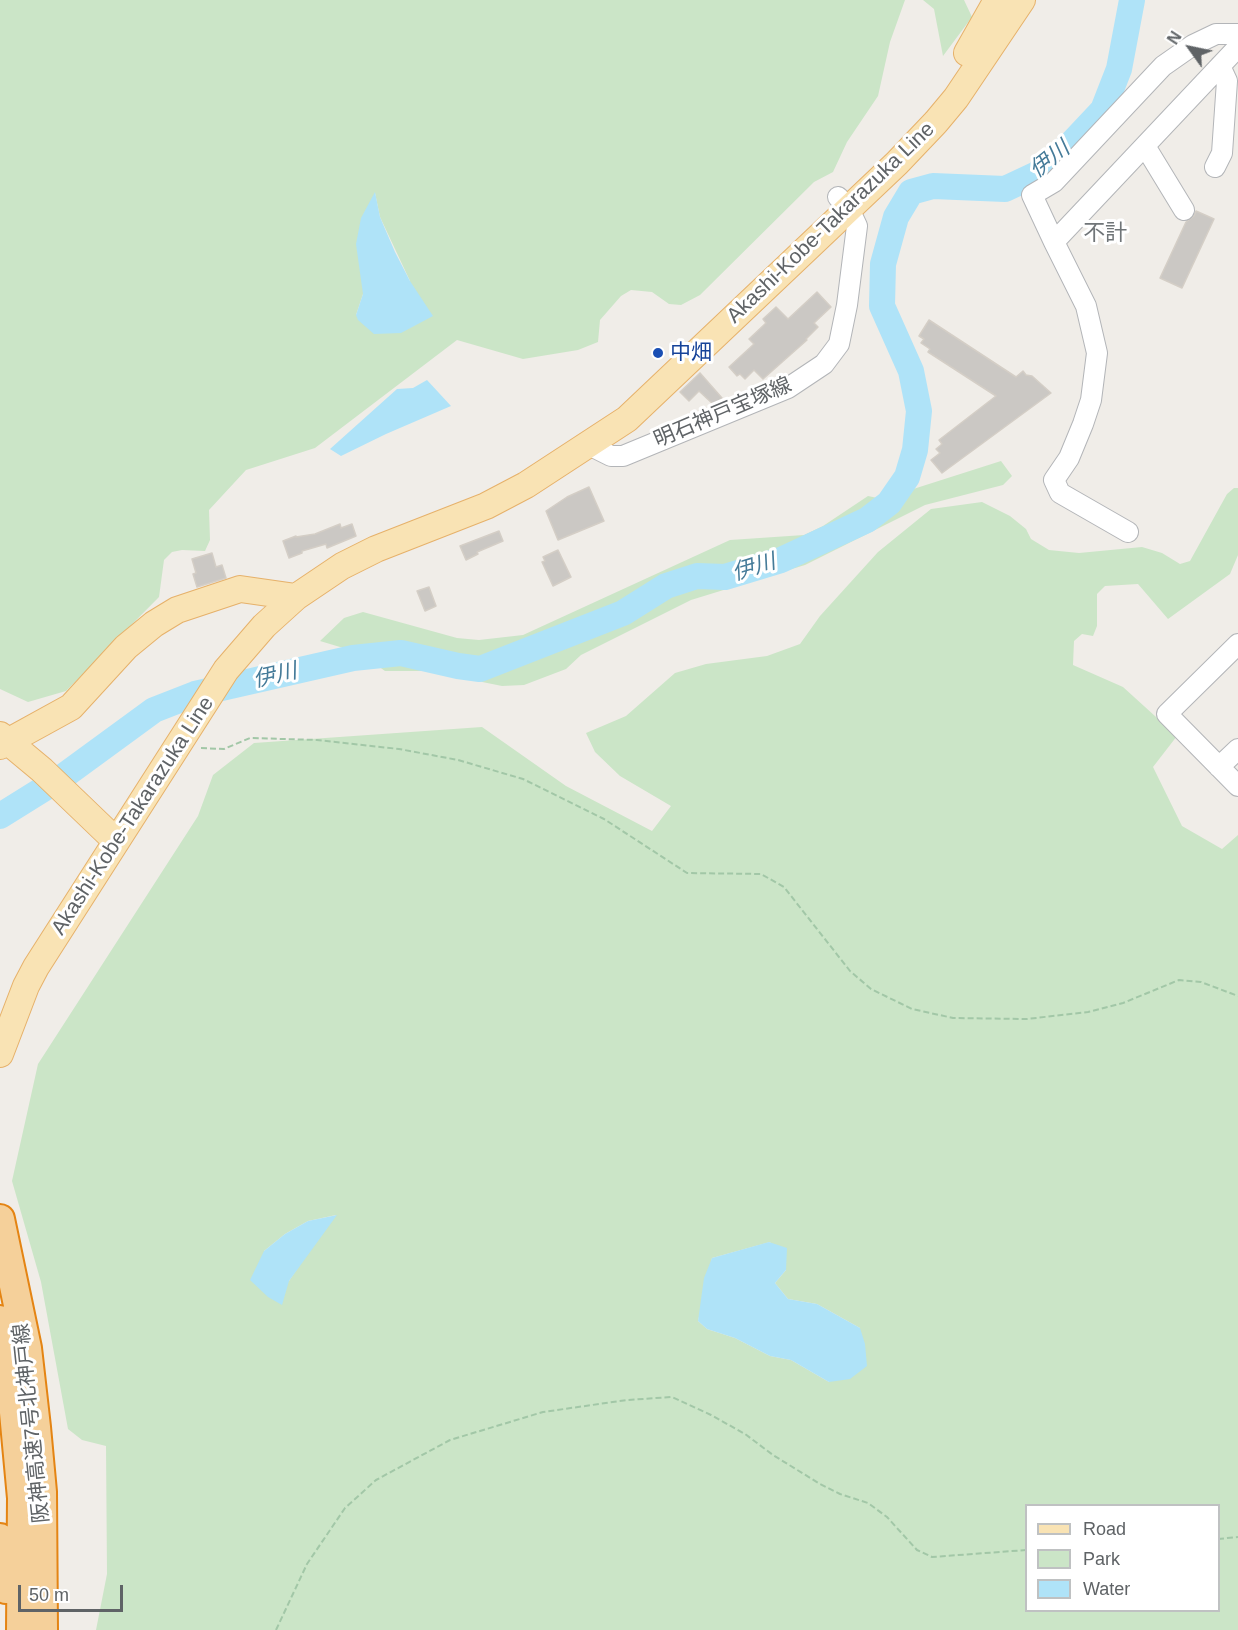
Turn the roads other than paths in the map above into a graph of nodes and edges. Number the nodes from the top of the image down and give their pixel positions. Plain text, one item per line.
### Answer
1 (997, 0) edge
2 (1022, 0) edge
3 (1238, 34) edge
4 (1238, 47) edge
5 (1220, 66) junction
6 (1145, 146) junction
7 (1215, 167) dead end
8 (844, 203) junction
9 (1184, 210) dead end
10 (1054, 242) junction
11 (587, 444) junction
12 (1128, 532) dead end
13 (296, 597) junction
14 (1238, 644) edge
15 (3, 741) edge
16 (1238, 749) edge
17 (1220, 767) junction
18 (1238, 786) edge
19 (116, 841) junction
20 (0, 1054) edge
21 (0, 1219) edge
22 (0, 1320) edge
23 (0, 1387) edge
24 (0, 1538) edge
25 (11, 1630) edge
26 (21, 1630) edge
27 (43, 1630) edge

1 - 8 main road, Akashi-Kobe-Takarazuka Line
2 - 8 main road, Akashi-Kobe-Takarazuka Line
3 - 10 street
4 - 5 street
5 - 6 street
5 - 7 street
6 - 9 street
6 - 10 street
8 - 11 main road, Akashi-Kobe-Takarazuka Line
8 - 11 street, 明石神戸宝塚線
10 - 12 street
11 - 13 main road, Akashi-Kobe-Takarazuka Line
13 - 15 main road
13 - 19 main road, Akashi-Kobe-Takarazuka Line
14 - 17 street
15 - 19 main road
16 - 17 street
17 - 18 street
19 - 20 main road, Akashi-Kobe-Takarazuka Line
21 - 27 highway, 阪神高速7号北神戸線
22 - 26 highway, 阪神高速7号北神戸線
23 - 25 main road
24 - 25 highway

